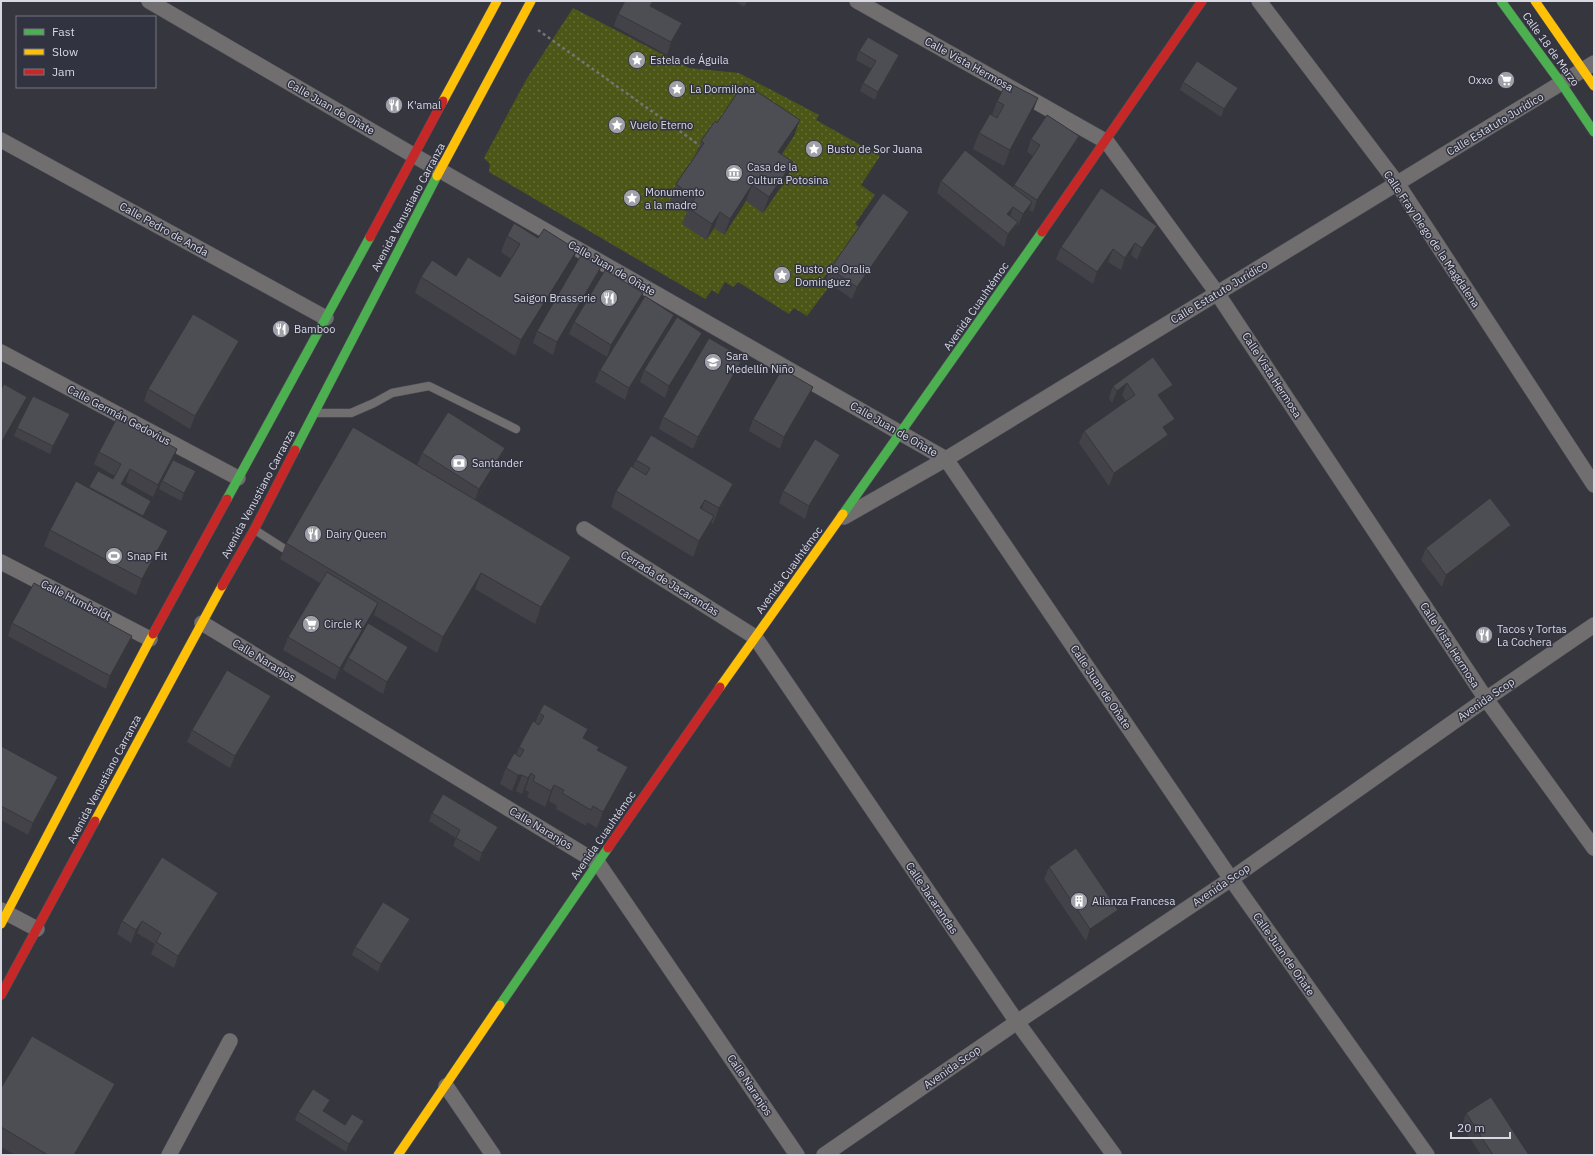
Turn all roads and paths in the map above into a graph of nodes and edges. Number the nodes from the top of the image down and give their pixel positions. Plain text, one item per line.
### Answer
1 (150, 1) edge
2 (497, 1) edge
3 (531, 1) edge
4 (857, 1) edge
5 (1202, 1) edge
6 (1259, 1) edge
7 (1501, 1) edge
8 (1535, 1) edge
9 (522, 18) junction
10 (1589, 66) edge
11 (1561, 83) junction
12 (1594, 86) edge
13 (1594, 132) edge
14 (1, 140) edge
15 (1107, 142) junction
16 (702, 147) edge
17 (413, 155) junction
18 (440, 170) junction
19 (1397, 183) junction
20 (1217, 293) junction
21 (326, 318) junction
22 (1, 352) edge
23 (314, 413) junction
24 (516, 429) dead end
25 (900, 433) junction
26 (946, 459) junction
27 (238, 478) junction
28 (1594, 485) edge
29 (841, 518) junction
30 (584, 529) dead end
31 (254, 530) junction
32 (283, 548) dead end
33 (1, 562) edge
34 (202, 623) junction
35 (1594, 625) edge
36 (755, 637) junction
37 (150, 639) junction
38 (1486, 699) junction
39 (1594, 848) edge
40 (598, 863) junction
41 (1231, 879) junction
42 (3, 916) edge
43 (37, 929) junction
44 (1, 995) edge
45 (1017, 1022) junction
46 (230, 1041) dead end
47 (446, 1086) junction
48 (168, 1155) edge
49 (398, 1155) edge
50 (493, 1155) edge
51 (797, 1155) edge
52 (824, 1155) edge
53 (1114, 1155) edge
54 (1427, 1155) edge

1 - 17 street, Calle Juan de Oñate
2 - 17 main road, Avenida Venustiano Carranza
3 - 9 main road, Avenida Venustiano Carranza
4 - 15 street, Calle Vista Hermosa
5 - 15 main road, Avenida Cuauhtémoc
6 - 19 street, Calle Fray Diego de la Magdalena
7 - 11 main road, Calle 18 de Marzo
8 - 10 main road, Calle 18 de Marzo
9 - 16 path
9 - 18 main road, Avenida Venustiano Carranza
10 - 11 street, Calle Estatuto Jurídico
10 - 12 main road, Calle 18 de Marzo
11 - 13 main road, Calle 18 de Marzo
11 - 19 street, Calle Estatuto Jurídico
14 - 21 street, Calle Pedro de Anda
15 - 20 street, Calle Vista Hermosa
15 - 25 main road, Avenida Cuauhtémoc
17 - 18 street, Calle Juan de Oñate
17 - 21 main road, Avenida Venustiano Carranza
18 - 23 main road, Avenida Venustiano Carranza
18 - 25 street, Calle Juan de Oñate
19 - 20 street, Calle Estatuto Jurídico
19 - 28 street, Calle Fray Diego de la Magdalena
20 - 26 street, Calle Estatuto Jurídico
20 - 38 street, Calle Vista Hermosa
21 - 27 main road, Avenida Venustiano Carranza
22 - 27 street, Calle Germán Gedovius
23 - 24 lane
23 - 31 main road, Avenida Venustiano Carranza
25 - 26 street, Calle Juan de Oñate
25 - 29 main road, Avenida Cuauhtémoc
26 - 29 street, Calle Estatuto Jurídico
26 - 41 street, Calle Juan de Oñate
27 - 37 main road, Avenida Venustiano Carranza
29 - 36 main road, Avenida Cuauhtémoc
30 - 36 street, Cerrada de Jacarandas
31 - 32 lane
31 - 34 main road, Avenida Venustiano Carranza
33 - 37 street, Calle Humboldt
34 - 40 street, Calle Naranjos
34 - 43 main road, Avenida Venustiano Carranza
35 - 38 street, Avenida Scop
36 - 40 main road, Avenida Cuauhtémoc
36 - 45 street, Calle Jacarandas
37 - 42 main road, Avenida Venustiano Carranza
38 - 39 street, Calle Vista Hermosa
38 - 41 street, Avenida Scop
40 - 47 main road, Avenida Cuauhtémoc
40 - 51 street, Calle Naranjos
41 - 45 street, Avenida Scop
41 - 54 street, Calle Juan de Oñate
42 - 43 street
43 - 44 main road, Avenida Venustiano Carranza
45 - 52 street, Avenida Scop
45 - 53 street, Calle Jacarandas
46 - 48 street
47 - 49 main road, Avenida Cuauhtémoc
47 - 50 street

